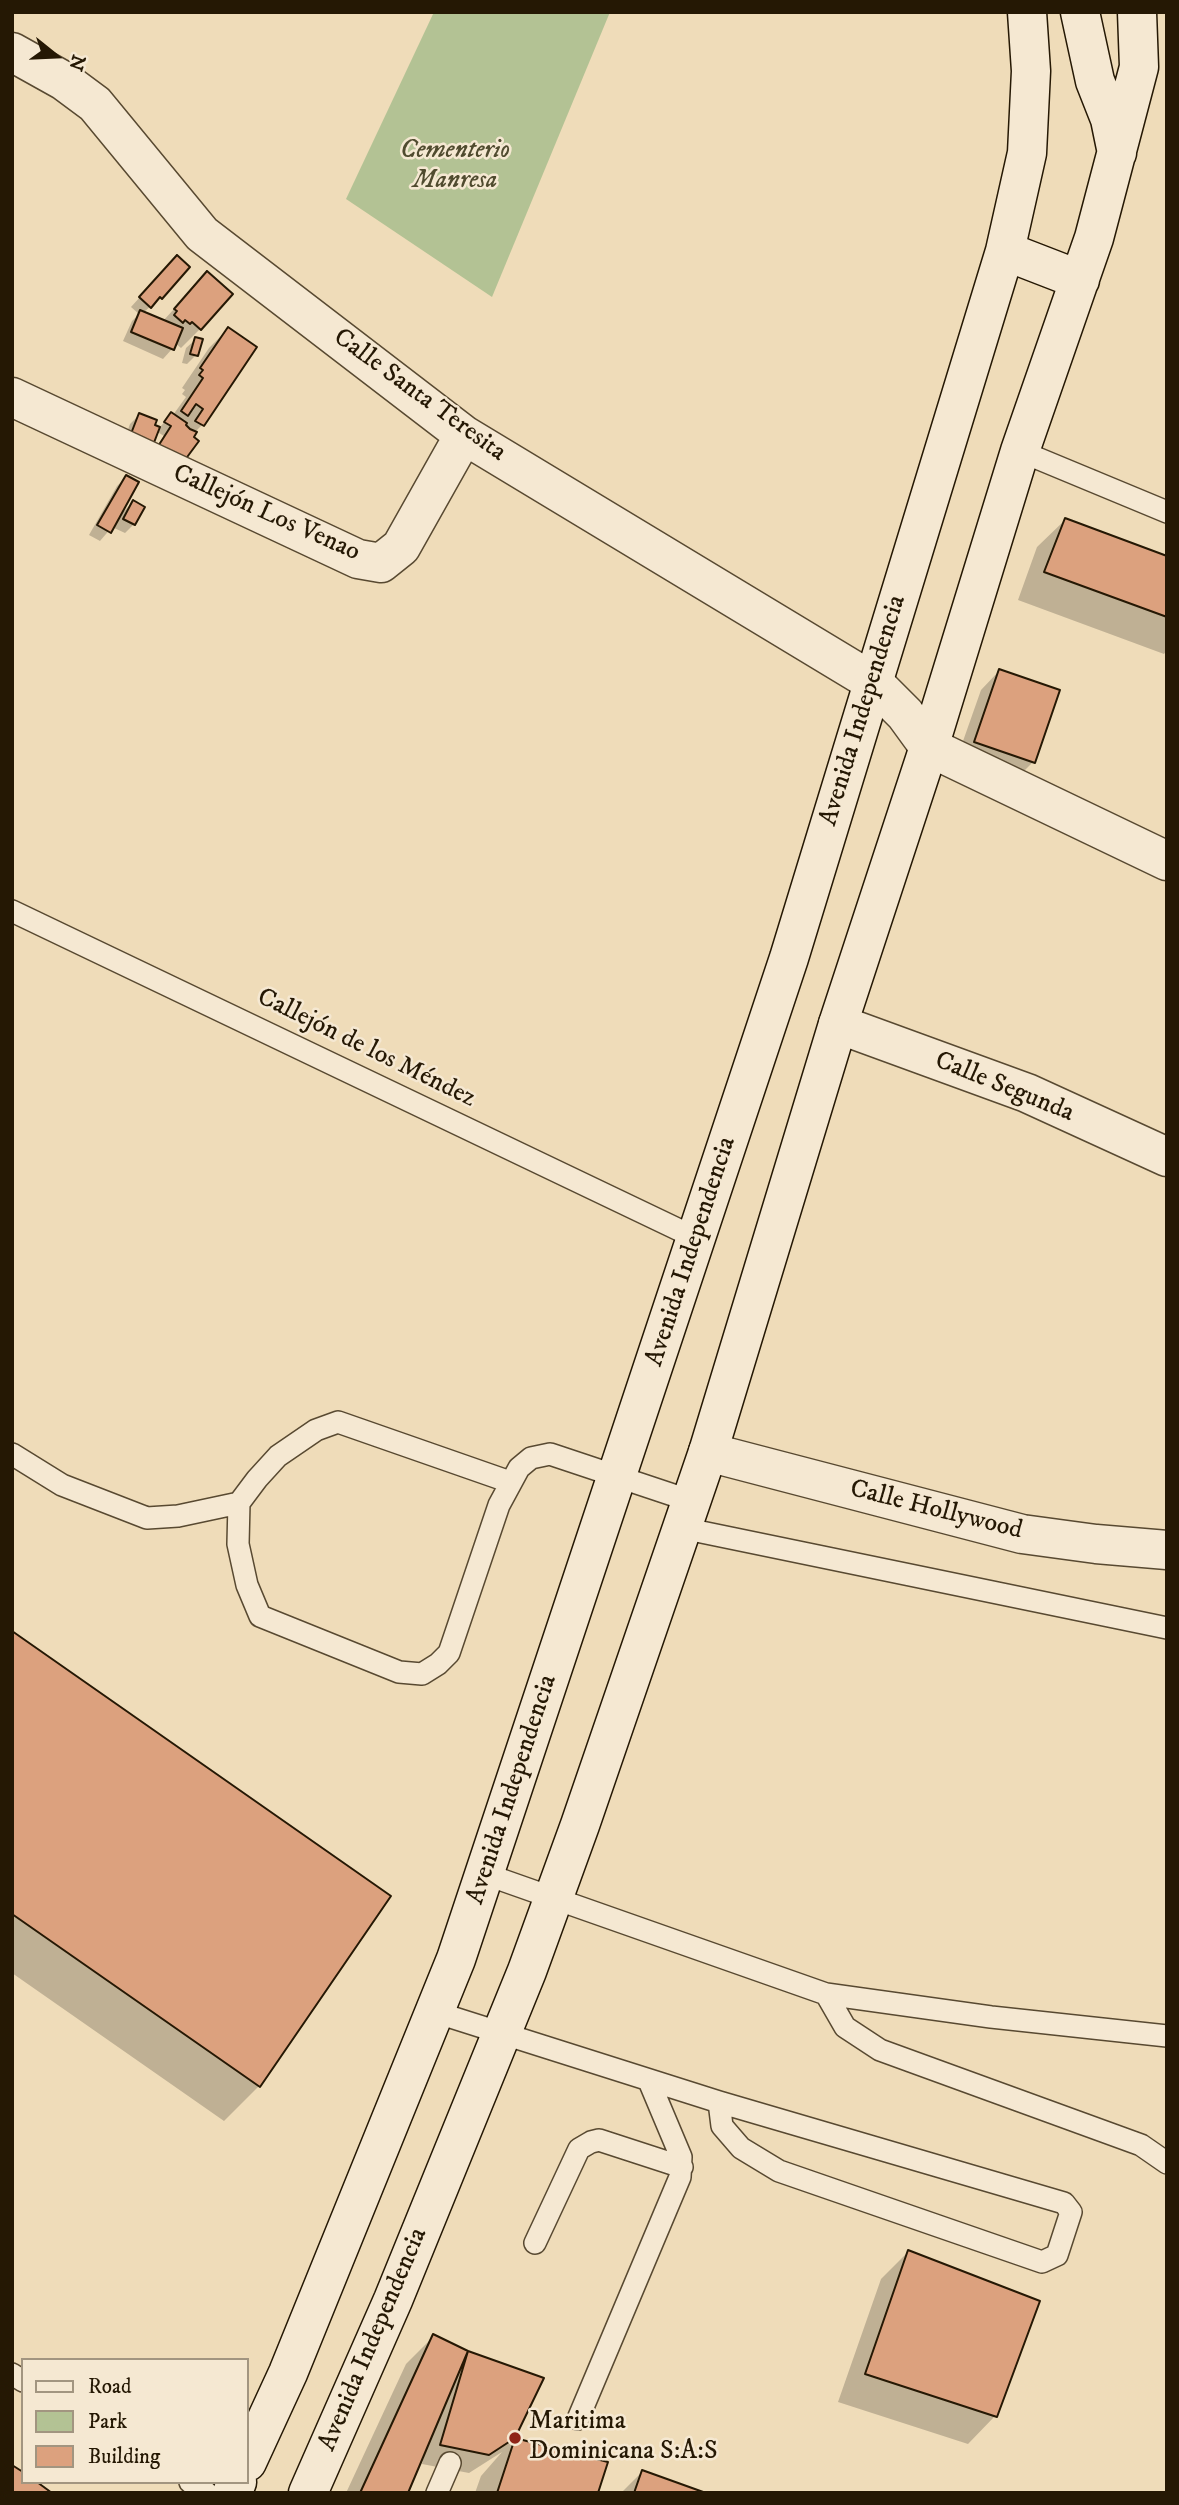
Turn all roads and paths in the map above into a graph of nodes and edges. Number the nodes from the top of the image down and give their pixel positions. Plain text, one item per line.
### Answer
1 (1027, 12) edge
2 (1080, 12) edge
3 (1137, 12) edge
4 (17, 60) edge
5 (1117, 155) junction
6 (1005, 251) junction
7 (1080, 280) junction
8 (12, 397) edge
9 (464, 435) junction
10 (1020, 451) junction
11 (1167, 512) edge
12 (873, 682) junction
13 (929, 747) junction
14 (1167, 861) edge
15 (12, 911) edge
16 (838, 1024) junction
17 (1167, 1157) edge
18 (696, 1238) junction
19 (708, 1452) junction
20 (12, 1454) edge
21 (617, 1477) junction
22 (510, 1482) junction
23 (239, 1503) junction
24 (687, 1515) junction
25 (1167, 1550) edge
26 (1167, 1628) edge
27 (485, 1874) junction
28 (554, 1899) junction
29 (826, 1994) junction
30 (435, 2012) junction
31 (503, 2033) junction
32 (1167, 2036) edge
33 (649, 2081) junction
34 (719, 2102) junction
35 (1167, 2163) edge
36 (682, 2167) junction
37 (536, 2243) dead end
38 (578, 2418) dead end
39 (248, 2460) edge
40 (450, 2463) dead end
41 (308, 2493) edge
42 (437, 2493) edge

1 - 6 street, Avenida Independencia
2 - 5 street, Avenida Independencia
3 - 5 street, Avenida Independencia
4 - 9 street, Calle Santa Teresita
5 - 7 street, Avenida Independencia
6 - 7 street
6 - 12 street, Avenida Independencia
7 - 10 street, Avenida Independencia
8 - 9 street, Callejón Los Venao
9 - 12 street, Calle Santa Teresita
10 - 11 lane
10 - 13 street, Avenida Independencia
12 - 13 street, Calle Santa Teresita
12 - 18 street, Avenida Independencia
13 - 14 street
13 - 16 street, Avenida Independencia
15 - 18 lane, Callejón de los Méndez
16 - 17 street, Calle Segunda
16 - 19 street, Avenida Independencia
18 - 21 street, Avenida Independencia
19 - 24 street, Avenida Independencia
19 - 25 street, Calle Hollywood
20 - 23 lane
21 - 22 lane
21 - 24 lane
21 - 27 street, Avenida Independencia
22 - 23 lane
22 - 23 lane
24 - 26 lane
24 - 28 street, Avenida Independencia
27 - 28 lane
27 - 30 street, Avenida Independencia
28 - 29 lane
28 - 31 street, Avenida Independencia
29 - 32 lane
29 - 35 lane
30 - 31 lane
30 - 39 street, Avenida Independencia
31 - 33 lane
31 - 41 street, Avenida Independencia
33 - 34 lane
33 - 36 lane
34 - 34 lane
36 - 37 lane
36 - 38 lane
40 - 42 lane

